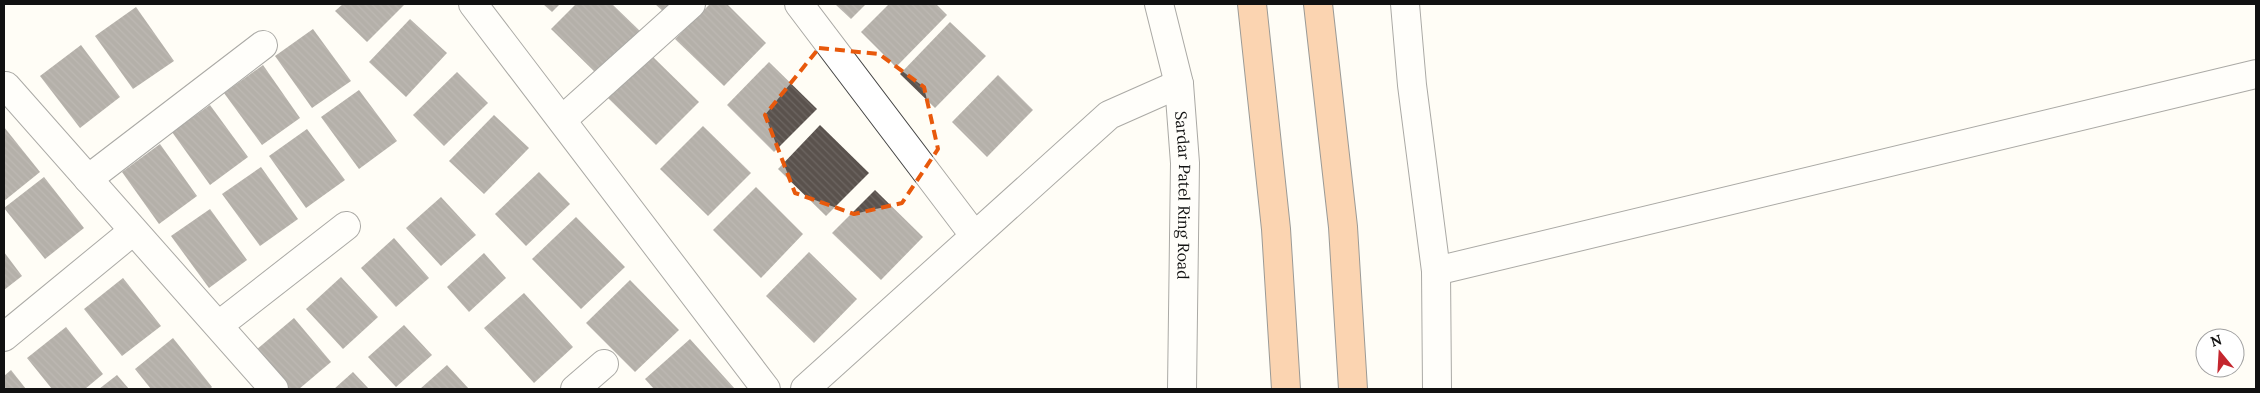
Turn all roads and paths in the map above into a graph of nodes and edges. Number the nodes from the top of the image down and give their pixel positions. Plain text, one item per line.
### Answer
1 (473, 4) edge
2 (692, 4) edge
3 (799, 4) edge
4 (1159, 4) edge
5 (1252, 4) edge
6 (1318, 4) edge
7 (1405, 4) edge
8 (262, 45) dead end
9 (2256, 74) edge
10 (1179, 84) junction
11 (4, 87) edge
12 (562, 120) junction
13 (88, 179) junction
14 (346, 226) dead end
15 (132, 231) junction
16 (974, 235) junction
17 (1436, 271) junction
18 (219, 325) junction
19 (4, 337) edge
20 (604, 364) dead end
21 (269, 387) edge
22 (575, 389) edge
23 (766, 389) edge
24 (805, 389) edge
25 (1182, 389) edge
26 (1286, 389) edge
27 (1352, 389) edge
28 (1437, 389) edge

1 - 12 street
2 - 12 street
3 - 16 street
4 - 10 street, Sardar Patel Ring Road
5 - 26 highway
6 - 27 highway
7 - 17 street
8 - 13 street
9 - 17 street
10 - 16 street
10 - 25 street, Sardar Patel Ring Road
11 - 13 street
12 - 23 street
13 - 15 street
14 - 18 street
15 - 18 street
15 - 19 street
16 - 24 street
17 - 28 street
18 - 21 street
20 - 22 street

